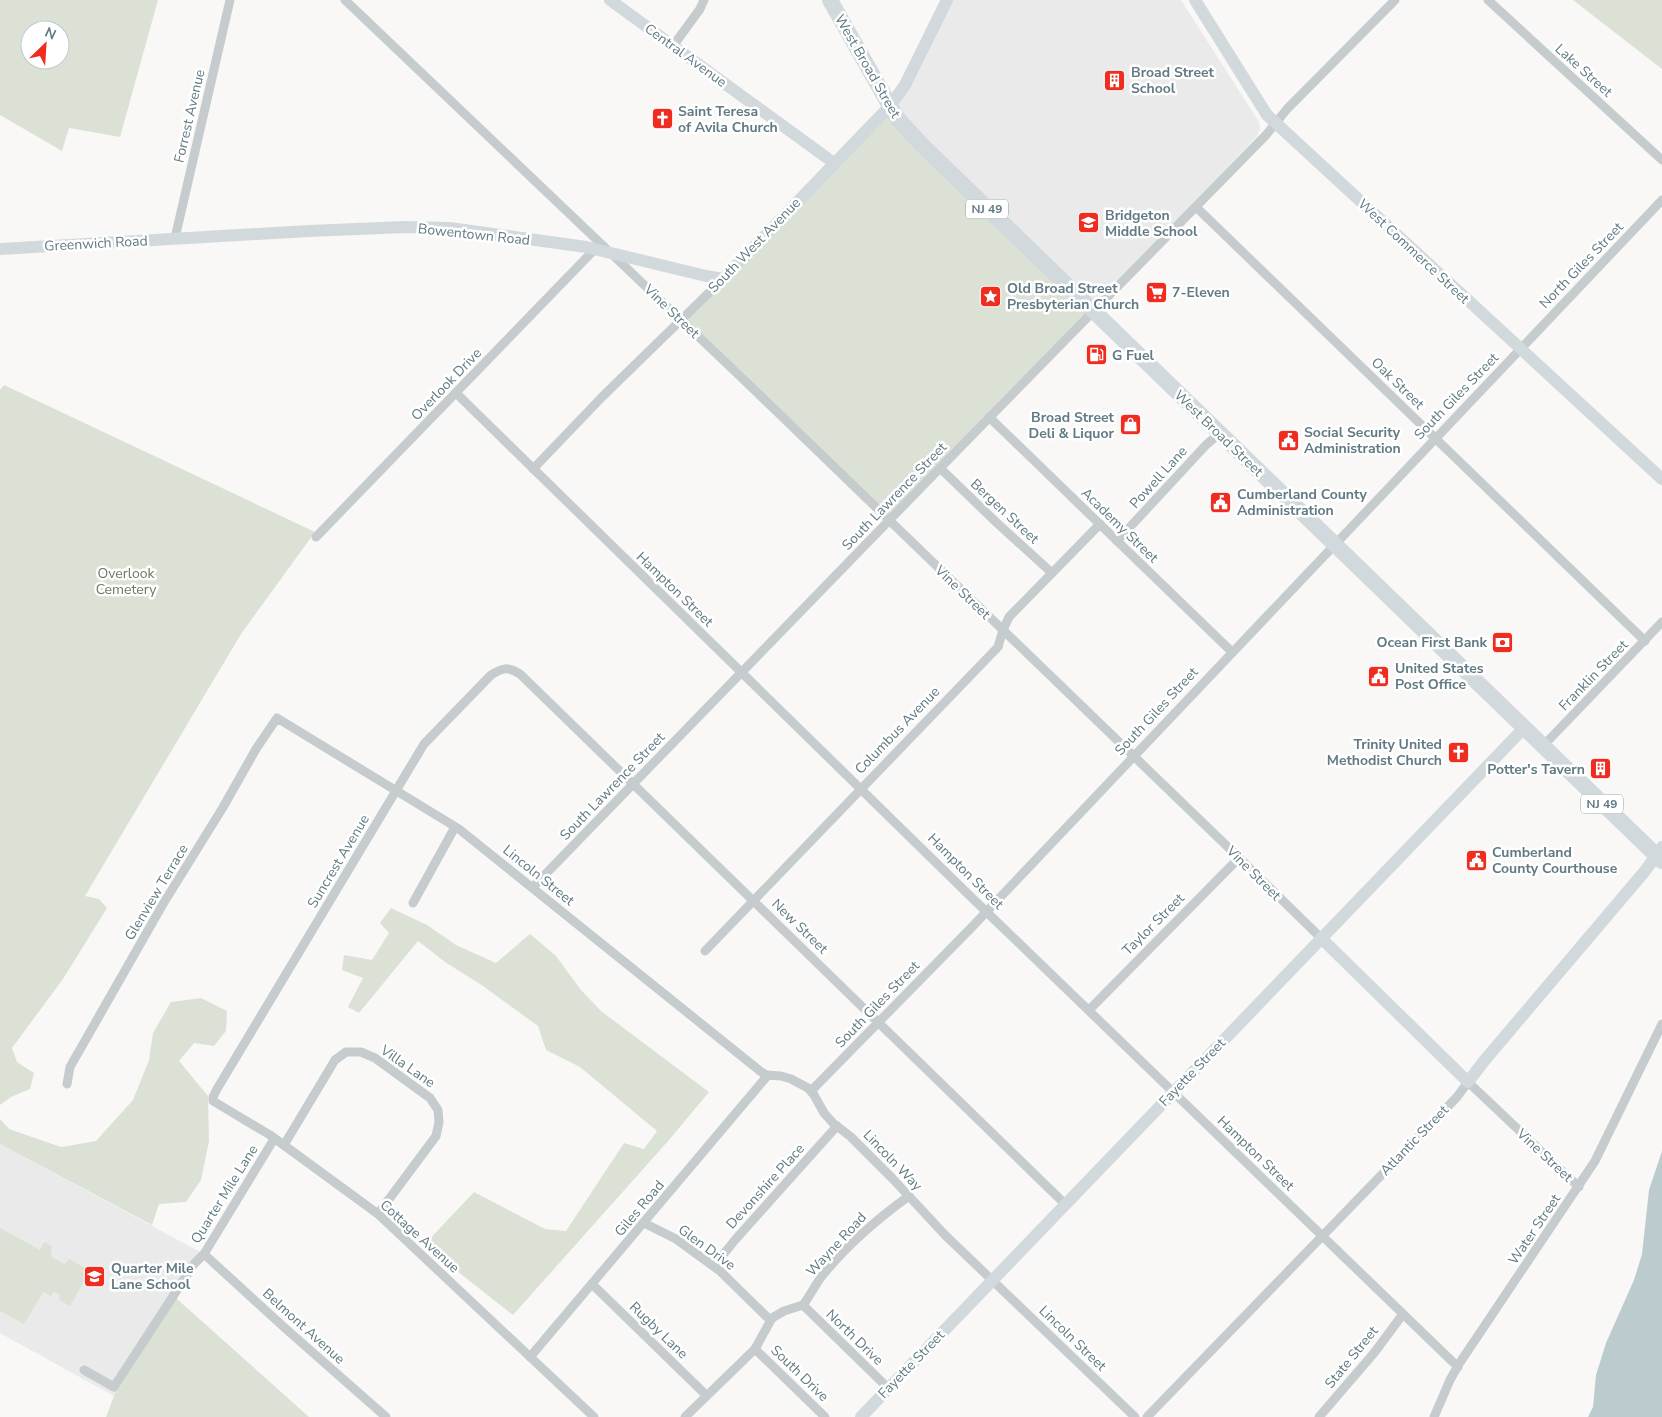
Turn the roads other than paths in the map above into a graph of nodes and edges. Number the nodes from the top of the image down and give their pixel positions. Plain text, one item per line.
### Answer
1 (230, 0) edge
2 (345, 0) edge
3 (610, 0) edge
4 (704, 0) edge
5 (830, 0) edge
6 (947, 0) edge
7 (1195, 0) edge
8 (1395, 0) edge
9 (1488, 0) edge
10 (673, 46) junction
11 (890, 106) junction
12 (1275, 124) junction
13 (1662, 160) edge
14 (834, 163) junction
15 (1662, 200) edge
16 (1196, 207) junction
17 (192, 237) joint
18 (175, 238) junction
19 (0, 249) edge
20 (595, 249) junction
21 (610, 252) junction
22 (723, 278) junction
23 (1093, 311) junction
24 (681, 320) junction
25 (1520, 348) junction
26 (456, 394) junction
27 (989, 417) junction
28 (1220, 433) junction
29 (1435, 438) junction
30 (940, 468) junction
31 (534, 469) junction
32 (1662, 478) edge
33 (888, 521) junction
34 (1100, 524) junction
35 (316, 538) dead end
36 (1117, 541) junction
37 (1334, 544) junction
38 (1052, 574) junction
39 (1662, 622) edge
40 (1002, 630) junction
41 (1645, 641) junction
42 (1232, 652) junction
43 (514, 670) joint
44 (741, 672) junction
45 (277, 718) joint
46 (1524, 728) junction
47 (1543, 746) junction
48 (1133, 756) junction
49 (634, 784) junction
50 (861, 788) junction
51 (396, 791) junction
52 (455, 827) junction
53 (1660, 854) edge
54 (1238, 858) junction
55 (533, 888) junction
56 (753, 900) junction
57 (413, 903) dead end
58 (986, 911) junction
59 (1320, 938) junction
60 (704, 951) dead end
61 (1089, 1010) junction
62 (878, 1022) junction
63 (1662, 1024) edge
64 (768, 1075) junction
65 (1468, 1082) junction
66 (67, 1084) dead end
67 (811, 1091) junction
68 (1173, 1091) junction
69 (213, 1097) joint
70 (838, 1126) junction
71 (274, 1139) junction
72 (284, 1145) junction
73 (1579, 1187) junction
74 (909, 1196) junction
75 (1065, 1204) junction
76 (378, 1214) junction
77 (644, 1223) junction
78 (1322, 1236) junction
79 (204, 1254) junction
80 (714, 1266) junction
81 (993, 1280) junction
82 (592, 1284) junction
83 (803, 1306) junction
84 (1403, 1314) junction
85 (770, 1320) junction
86 (755, 1350) junction
87 (530, 1357) junction
88 (1458, 1367) junction
89 (84, 1370) dead end
90 (888, 1388) junction
91 (706, 1395) junction
92 (386, 1417) edge
93 (594, 1417) edge
94 (685, 1417) edge
95 (825, 1417) edge
96 (860, 1417) edge
97 (1135, 1417) edge
98 (1147, 1417) edge
99 (1319, 1417) edge
100 (1434, 1417) edge

1 - 18 street, Forrest Avenue
2 - 21 street, Vine Street
3 - 10 main road, Central Avenue
4 - 10 street
5 - 11 highway, West Broad Street / NJ 49
6 - 11 main road, South West Avenue
7 - 12 main road, West Commerce Street
8 - 12 street, South Lawrence Street
9 - 13 street, Lake Street
10 - 14 main road, Central Avenue
11 - 14 main road, South West Avenue
11 - 23 highway, West Broad Street / NJ 49
12 - 16 street, South Lawrence Street
12 - 25 main road, West Commerce Street
14 - 22 main road, South West Avenue
15 - 25 street, North Giles Street
16 - 23 street, South Lawrence Street
16 - 29 street, Oak Street
17 - 18 main road, Greenwich Road
17 - 20 main road, Bowentown Road
18 - 19 main road, Greenwich Road
20 - 21 main road, Bowentown Road
20 - 26 street, Overlook Drive
21 - 22 main road, Bowentown Road
21 - 24 street, Vine Street
22 - 24 street, South West Avenue
23 - 27 street, South Lawrence Street
23 - 28 highway, West Broad Street / NJ 49
24 - 31 street, South West Avenue
24 - 33 street, Vine Street
25 - 29 street, South Giles Street
25 - 32 main road, West Commerce Street
26 - 31 street, Hampton Street
26 - 35 street, Overlook Drive
27 - 30 street, South Lawrence Street
27 - 34 street, Academy Street
28 - 36 street, Powell Lane
28 - 37 highway, West Broad Street / NJ 49
29 - 37 street, South Giles Street
29 - 41 street, Oak Street
30 - 33 street, South Lawrence Street
30 - 38 street, Bergen Street
31 - 44 street, Hampton Street
33 - 40 street, Vine Street
33 - 44 street, South Lawrence Street
34 - 36 street, Academy Street
34 - 38 street, Columbus Avenue
36 - 42 street, Academy Street
37 - 42 street, South Giles Street
37 - 46 highway, West Broad Street / NJ 49
38 - 40 street, Columbus Avenue
39 - 41 street, Franklin Street
40 - 48 street, Vine Street
40 - 50 street, Columbus Avenue
41 - 47 street, Franklin Street
42 - 48 street, South Giles Street
43 - 49 street, New Street
43 - 51 street, Suncrest Avenue
44 - 49 street, South Lawrence Street
44 - 50 street, Hampton Street
45 - 51 street, Lincoln Street
45 - 66 street, Glenview Terrace
46 - 47 highway, West Broad Street / NJ 49
46 - 59 main road, Fayette Street
47 - 53 highway, West Broad Street / NJ 49
48 - 54 street, Vine Street
48 - 58 street, South Giles Street
49 - 55 street, South Lawrence Street
49 - 56 street, New Street
50 - 56 street, Columbus Avenue
50 - 58 street, Hampton Street
51 - 52 street, Lincoln Street
51 - 69 street, Suncrest Avenue
52 - 55 street, Lincoln Street
52 - 57 street
53 - 65 main road, Atlantic Street
54 - 59 street, Vine Street
54 - 61 street, Taylor Street
55 - 64 street, Lincoln Street
56 - 60 street, Columbus Avenue
56 - 62 street, New Street
58 - 61 street, Hampton Street
58 - 62 street, South Giles Street
59 - 65 main road, Vine Street
59 - 68 main road, Fayette Street
61 - 68 street, Hampton Street
62 - 67 street, South Giles Street
62 - 75 street, New Street
63 - 73 street, Water Street
64 - 67 street, Lincoln Way
64 - 77 street, Giles Road
65 - 73 street, Vine Street
65 - 78 street, Atlantic Street
67 - 70 street, Lincoln Way
68 - 75 main road, Fayette Street
68 - 78 street, Hampton Street
69 - 71 street, Cottage Avenue
70 - 74 street, Lincoln Way
70 - 80 street, Devonshire Place
71 - 72 street, Cottage Avenue
71 - 79 street, Quarter Mile Lane
72 - 76 street, Cottage Avenue
72 - 76 street, Villa Lane
73 - 88 street, Water Street
74 - 81 street, Lincoln Way
74 - 83 street, Wayne Road
75 - 81 main road, Fayette Street
76 - 87 street, Cottage Avenue
77 - 80 street, Glen Drive
77 - 82 street, Giles Road
78 - 84 street, Hampton Street
78 - 98 street, Atlantic Street
79 - 89 street, Quarter Mile Lane
79 - 92 street, Belmont Avenue
80 - 85 street, Glen Drive
81 - 90 main road, Fayette Street
81 - 97 street, Lincoln Street
82 - 87 street, Giles Road
82 - 91 street, Rugby Lane
83 - 85 street
83 - 90 street, North Drive
84 - 88 street, Hampton Street
84 - 99 street, State Street
85 - 86 street
86 - 91 street
86 - 95 street, South Drive
87 - 93 street, Cottage Avenue
88 - 100 street, Water Street
90 - 96 main road, Fayette Street
91 - 94 street

